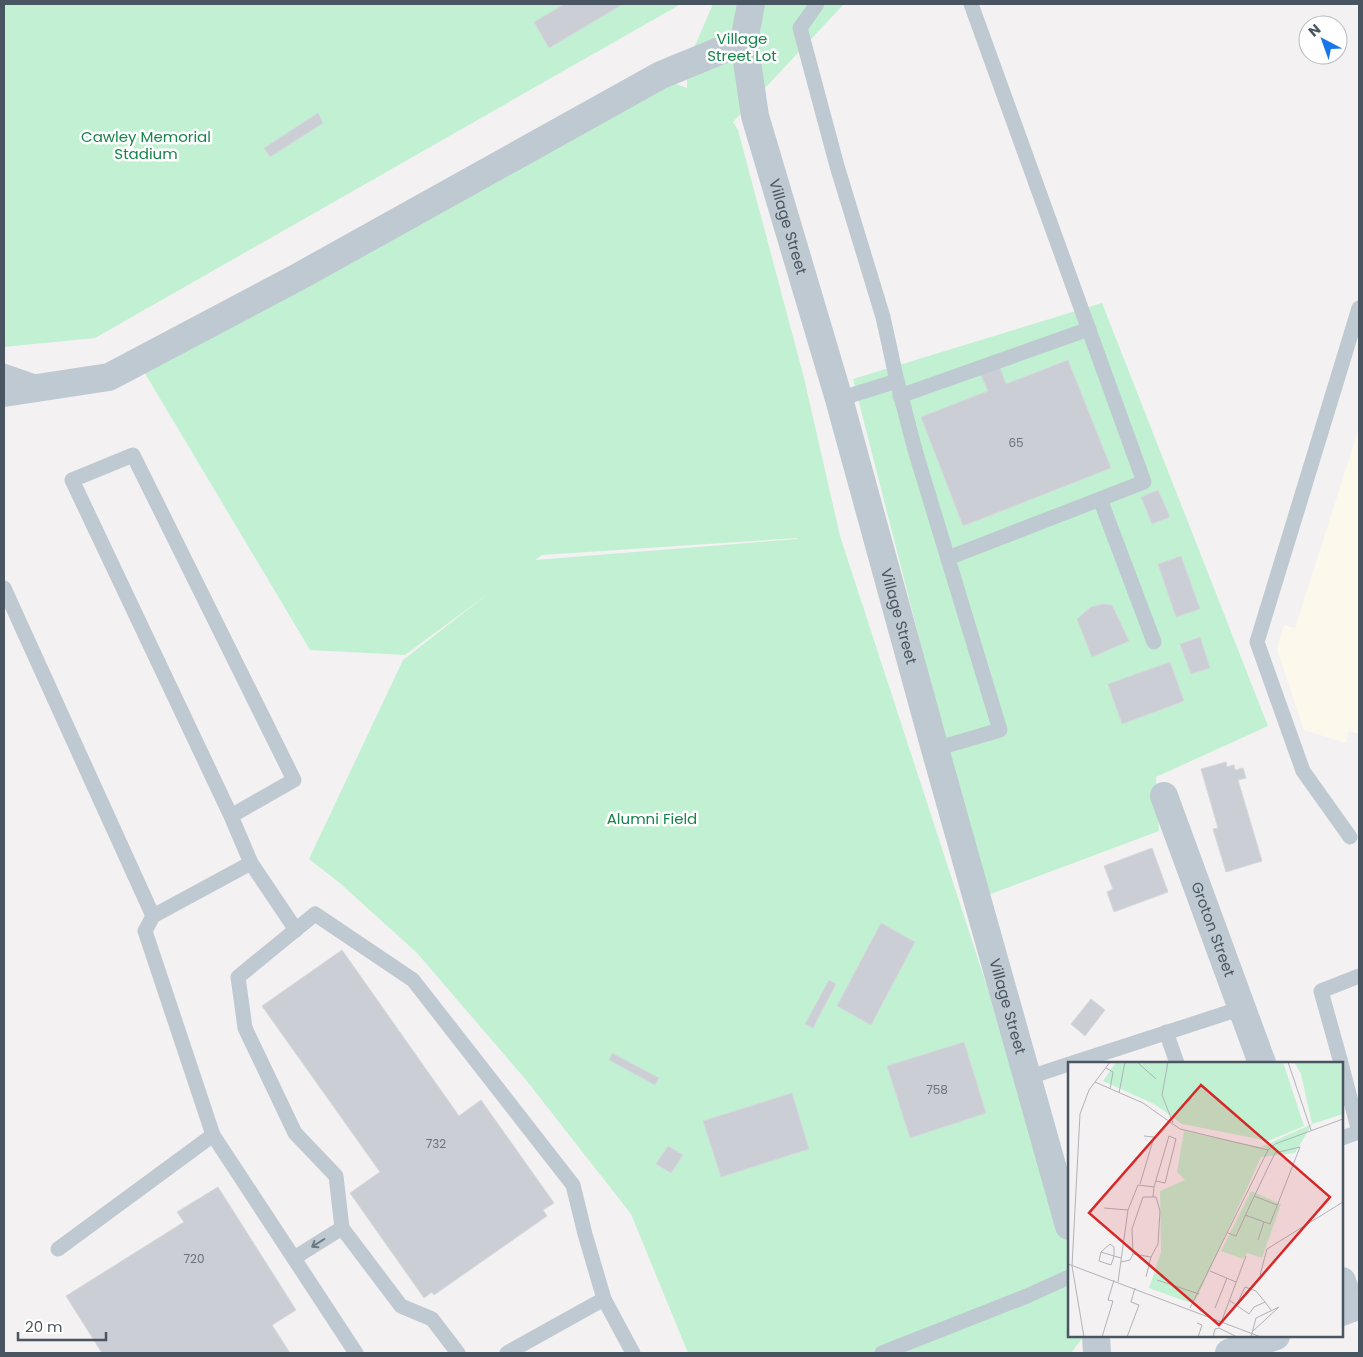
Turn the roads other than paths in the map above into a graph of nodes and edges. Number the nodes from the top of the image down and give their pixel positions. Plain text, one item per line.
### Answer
1 (751, 4) edge
2 (817, 4) edge
3 (970, 4) edge
4 (744, 41) junction
5 (1359, 308) edge
6 (1089, 328) junction
7 (4, 372) edge
8 (897, 380) junction
9 (48, 387) junction
10 (4, 393) edge
11 (900, 396) junction
12 (840, 399) junction
13 (1100, 499) junction
14 (948, 558) junction
15 (4, 588) edge
16 (1154, 642) dead end
17 (935, 749) junction
18 (1164, 796) dead end
19 (230, 816) junction
20 (1350, 837) dead end
21 (251, 863) junction
22 (153, 916) junction
23 (296, 930) junction
24 (1359, 976) edge
25 (1242, 1008) junction
26 (1166, 1032) junction
27 (1076, 1062) edge
28 (1177, 1062) edge
29 (1262, 1062) edge
30 (1341, 1062) edge
31 (1068, 1064) edge
32 (1343, 1071) edge
33 (1027, 1078) junction
34 (1359, 1132) edge
35 (213, 1135) junction
36 (1343, 1138) edge
37 (1068, 1222) edge
38 (342, 1228) junction
39 (58, 1249) dead end
40 (294, 1258) junction
41 (1068, 1277) edge
42 (1343, 1284) edge
43 (604, 1299) junction
44 (1351, 1308) edge
45 (1096, 1337) edge
46 (1273, 1337) edge
47 (356, 1353) edge
48 (458, 1353) edge
49 (507, 1353) edge
50 (633, 1353) edge
51 (882, 1353) edge
52 (1097, 1353) edge
53 (1229, 1353) edge

1 - 4 street, Village Street
2 - 8 lane
3 - 6 lane
4 - 9 street
4 - 12 street, Village Street
5 - 20 lane
6 - 11 lane
6 - 13 lane
7 - 9 lane
8 - 11 lane
8 - 12 lane
9 - 10 street
11 - 14 lane
12 - 17 street, Village Street
13 - 14 lane
13 - 16 lane
14 - 17 lane
15 - 22 lane
17 - 33 street, Village Street
18 - 25 street, Groton Street
19 - 19 lane
19 - 21 lane
21 - 22 lane
21 - 23 lane
22 - 35 lane
23 - 38 lane
23 - 43 lane
24 - 30 lane
25 - 26 lane
25 - 29 street, Groton Street
26 - 27 lane
26 - 28 lane
31 - 33 lane
32 - 34 lane
33 - 37 street, Village Street
34 - 36 lane
35 - 39 lane
35 - 40 lane
38 -> 40 lane
38 - 48 lane
40 - 47 lane
41 - 51 lane
42 - 44 street
43 - 49 lane
43 - 50 lane
45 - 52 street
46 - 53 main road

